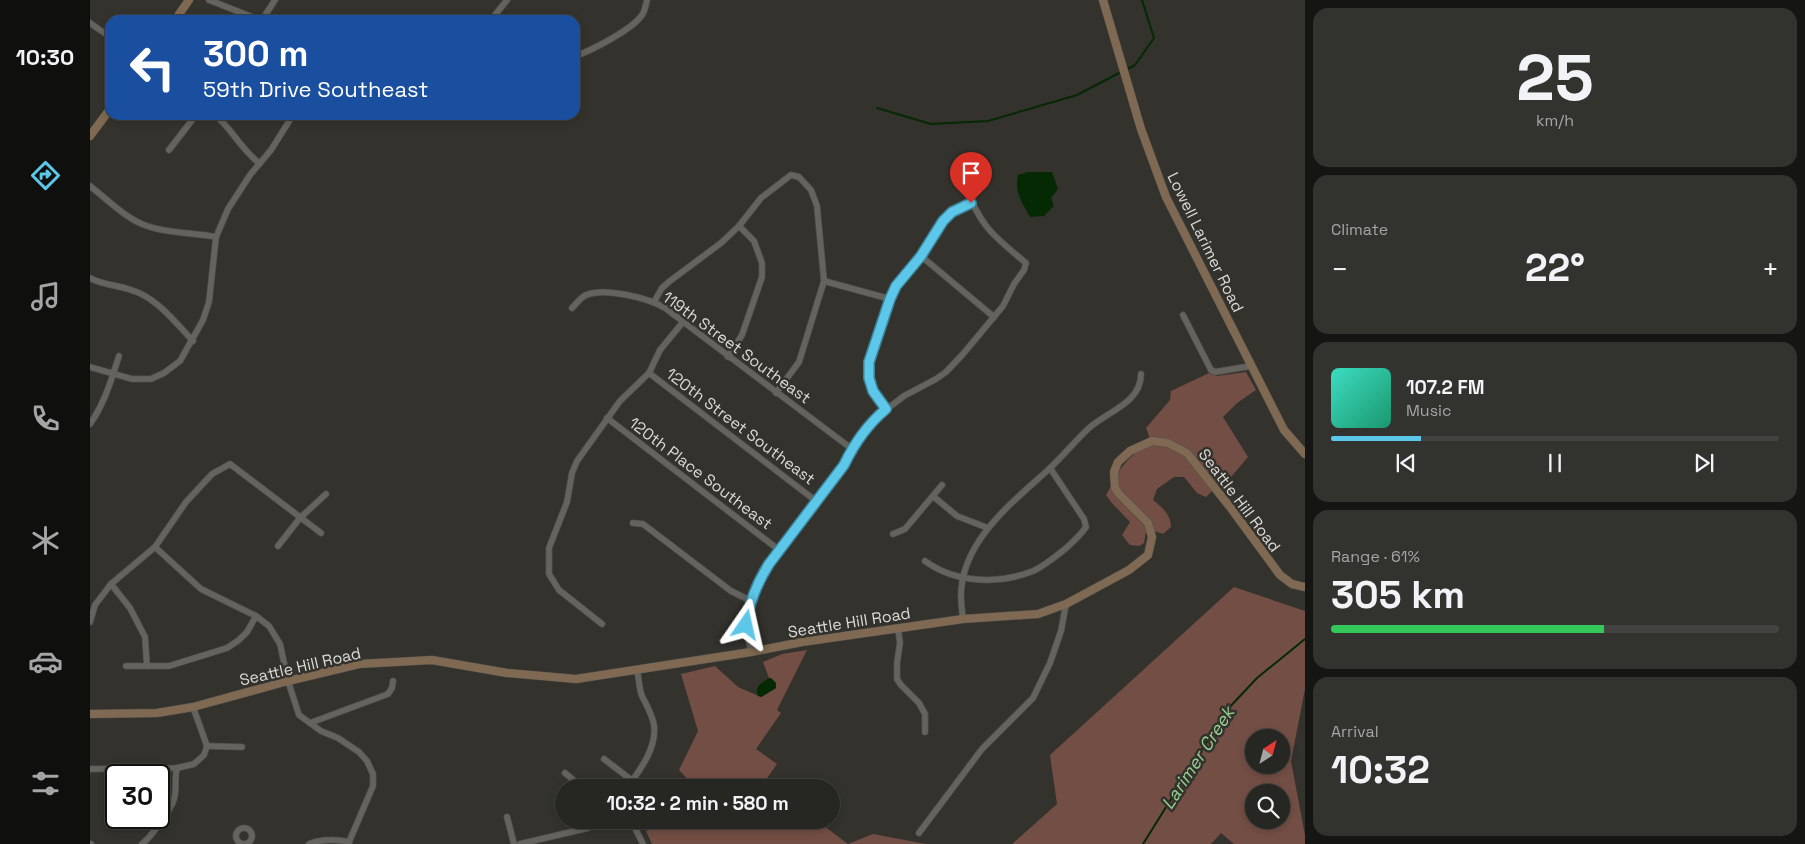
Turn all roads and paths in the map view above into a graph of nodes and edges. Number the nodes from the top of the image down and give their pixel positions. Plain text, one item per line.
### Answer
1 (189, 0) edge
2 (209, 0) edge
3 (275, 0) edge
4 (507, 0) edge
5 (647, 0) edge
6 (1103, 0) edge
7 (178, 15) edge
8 (247, 15) edge
9 (264, 15) edge
10 (496, 15) edge
11 (90, 23) edge
12 (105, 34) edge
13 (580, 54) edge
14 (105, 116) edge
15 (192, 120) edge
16 (221, 120) edge
17 (290, 120) edge
18 (90, 136) edge
19 (169, 150) dead end
20 (259, 163) junction
21 (964, 182) dead end
22 (90, 186) edge
23 (971, 203) junction
24 (739, 226) junction
25 (216, 237) junction
26 (921, 256) junction
27 (90, 278) edge
28 (824, 281) junction
29 (890, 299) junction
30 (654, 302) junction
31 (572, 308) dead end
32 (1183, 315) dead end
33 (994, 317) junction
34 (683, 322) junction
35 (193, 341) junction
36 (119, 356) dead end
37 (728, 357) junction
38 (1251, 366) junction
39 (90, 367) edge
40 (649, 373) junction
41 (1141, 374) dead end
42 (112, 375) junction
43 (776, 393) junction
44 (886, 409) junction
45 (607, 418) junction
46 (90, 424) edge
47 (852, 450) junction
48 (1305, 454) edge
49 (1050, 468) junction
50 (942, 485) dead end
51 (326, 494) dead end
52 (934, 496) junction
53 (816, 501) junction
54 (300, 518) junction
55 (633, 523) dead end
56 (988, 528) junction
57 (321, 533) dead end
58 (893, 534) dead end
59 (278, 546) dead end
60 (155, 547) junction
61 (779, 550) junction
62 (925, 561) dead end
63 (963, 577) junction
64 (111, 584) junction
65 (1305, 587) edge
66 (751, 601) junction
67 (1066, 604) junction
68 (256, 616) junction
69 (963, 619) junction
70 (90, 622) edge
71 (602, 624) dead end
72 (898, 628) junction
73 (751, 652) junction
74 (126, 666) dead end
75 (147, 666) junction
76 (637, 670) junction
77 (288, 681) junction
78 (393, 681) dead end
79 (193, 707) junction
80 (90, 714) edge
81 (310, 723) junction
82 (924, 732) dead end
83 (207, 746) junction
84 (242, 747) dead end
85 (604, 760) dead end
86 (177, 768) junction
87 (90, 769) edge
88 (565, 773) dead end
89 (572, 779) edge
90 (629, 779) edge
91 (633, 779) edge
92 (507, 817) dead end
93 (584, 829) edge
94 (636, 829) edge
95 (919, 833) dead end
96 (349, 843) edge
97 (142, 844) edge
98 (309, 844) edge
99 (514, 844) edge
100 (520, 844) edge
101 (643, 844) edge

1 - 7 main road
2 - 8 street
3 - 9 street
4 - 10 street
5 - 13 street
6 - 38 main road, Lowell Larimer Road
11 - 12 street
14 - 18 main road
15 - 19 street
16 - 20 street
17 - 20 street
20 - 25 street
21 - 23 street
22 - 25 street
23 - 26 street
23 - 33 street
24 - 28 street
24 - 30 street
24 - 37 street
25 - 35 street
26 - 29 street
26 - 33 street
27 - 35 street
28 - 29 street
28 - 43 street
29 - 44 street
30 - 31 street, 119th Street Southeast
30 - 34 street, 119th Street Southeast
32 - 38 street
33 - 44 street
34 - 37 street, 119th Street Southeast
34 - 40 street
35 - 42 street
36 - 42 street
37 - 43 street, 119th Street Southeast
38 - 48 main road, Lowell Larimer Road
39 - 42 street
40 - 45 street
40 - 53 street, 120th Street Southeast
41 - 49 street
42 - 46 street
43 - 47 street, 119th Street Southeast
44 - 47 street
45 - 61 street, 120th Place Southeast
45 - 71 street
47 - 53 street
49 - 56 street
49 - 63 street
50 - 52 street
51 - 54 street
52 - 56 street
52 - 58 street
53 - 61 street
54 - 57 street
54 - 59 street
54 - 60 street
55 - 66 street
56 - 63 street
60 - 64 street
60 - 68 street
61 - 66 street
62 - 63 street
63 - 69 street
64 - 70 street
64 - 75 street
65 - 67 main road, Seattle Hill Road
66 - 73 street
67 - 69 main road, Seattle Hill Road
67 - 95 street
68 - 75 street
68 - 77 street
69 - 72 main road, Seattle Hill Road
72 - 73 main road, Seattle Hill Road
72 - 82 street
73 - 76 main road, Seattle Hill Road
74 - 75 street
76 - 77 main road, Seattle Hill Road
76 - 91 street
77 - 79 main road, Seattle Hill Road
77 - 81 street
78 - 81 street
79 - 80 main road, Seattle Hill Road
79 - 83 street
81 - 96 street
83 - 84 street
83 - 86 street
85 - 90 street
86 - 87 street
86 - 97 street
88 - 89 street
92 - 99 street
93 - 100 street
94 - 101 street
96 - 98 street

